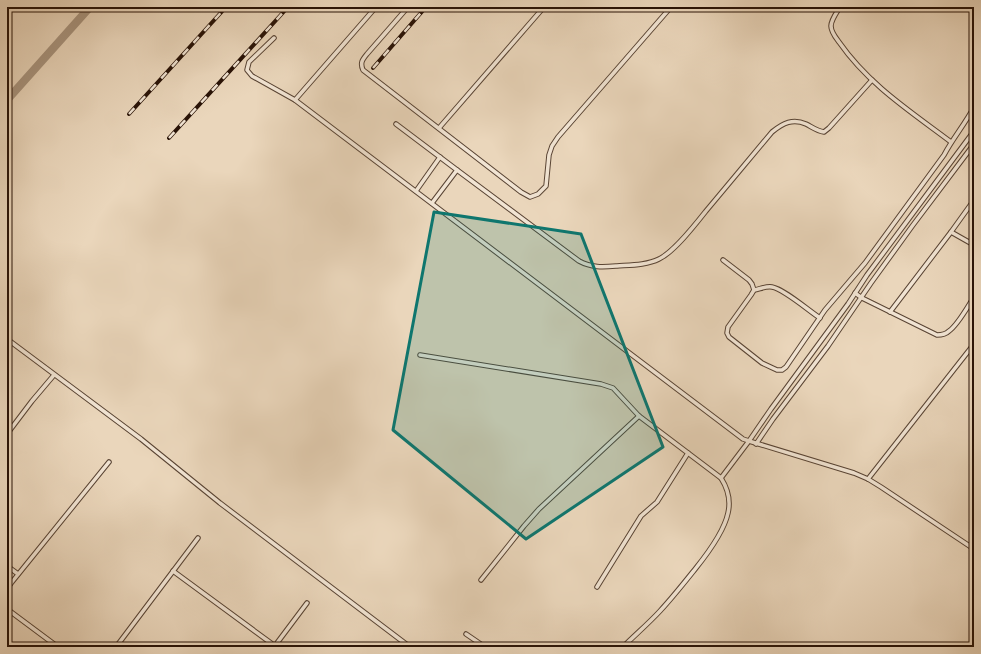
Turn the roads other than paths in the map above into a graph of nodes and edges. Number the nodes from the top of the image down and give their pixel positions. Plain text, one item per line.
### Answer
1 (376, 7) edge
2 (408, 7) edge
3 (544, 7) edge
4 (670, 7) edge
5 (840, 7) edge
6 (274, 38) dead end
7 (872, 80) junction
8 (295, 100) junction
9 (974, 107) edge
10 (396, 124) dead end
11 (439, 128) junction
12 (974, 131) edge
13 (951, 142) junction
14 (974, 144) edge
15 (440, 158) junction
16 (457, 170) junction
17 (416, 191) junction
18 (974, 200) edge
19 (432, 203) junction
20 (951, 232) junction
21 (974, 245) edge
22 (723, 260) dead end
23 (754, 290) junction
24 (854, 293) junction
25 (974, 297) edge
26 (862, 298) junction
27 (890, 312) junction
28 (820, 318) junction
29 (7, 339) edge
30 (974, 344) edge
31 (420, 355) dead end
32 (54, 375) junction
33 (639, 416) junction
34 (7, 434) edge
35 (748, 442) junction
36 (756, 444) junction
37 (688, 453) junction
38 (110, 462) dead end
39 (721, 478) junction
40 (868, 479) junction
41 (198, 538) dead end
42 (974, 549) edge
43 (7, 566) edge
44 (173, 571) junction
45 (18, 574) junction
46 (481, 580) dead end
47 (597, 586) dead end
48 (7, 589) edge
49 (307, 603) dead end
50 (7, 609) edge
51 (466, 634) dead end
52 (58, 647) edge
53 (116, 647) edge
54 (275, 647) edge
55 (410, 647) edge
56 (485, 647) edge
57 (623, 647) edge

1 - 8 lane
2 - 11 lane
3 - 11 lane
4 - 11 lane
5 - 7 lane
6 - 8 lane
7 - 13 lane
7 - 16 lane
8 - 17 lane
9 - 13 lane
10 - 15 lane
12 - 24 lane
13 - 28 lane
14 - 26 lane
15 - 16 lane
15 - 17 lane
16 - 19 lane
17 - 19 lane
18 - 20 lane
19 - 35 lane
20 - 21 lane
20 - 27 lane
22 - 23 lane
23 - 28 lane
23 - 28 lane
24 - 26 lane
24 - 35 lane
25 - 27 lane
26 - 27 lane
26 - 36 lane
29 - 32 lane
30 - 40 lane
31 - 33 lane
32 - 34 lane
32 - 55 lane
33 - 37 lane
33 - 46 lane
35 - 36 lane
35 - 39 lane
36 - 40 lane
37 - 39 lane
37 - 47 lane
38 - 45 lane
39 - 57 lane
40 - 42 lane
41 - 44 lane
43 - 45 lane
44 - 53 lane
44 - 54 lane
45 - 48 lane
49 - 54 lane
50 - 52 lane
51 - 56 lane

